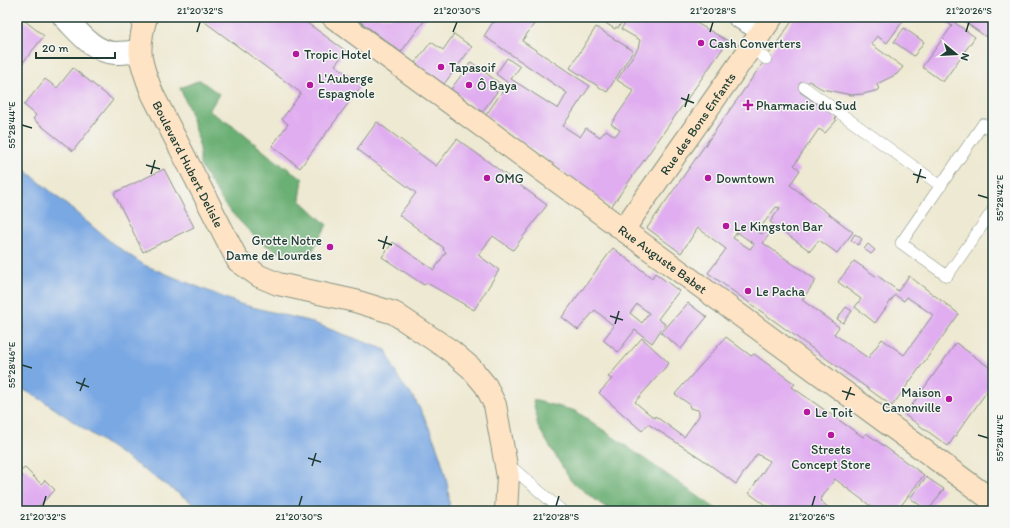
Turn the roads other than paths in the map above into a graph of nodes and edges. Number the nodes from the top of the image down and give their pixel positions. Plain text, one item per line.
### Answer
1 (64, 17) edge
2 (146, 17) edge
3 (332, 17) edge
4 (739, 17) edge
5 (762, 38) edge
6 (140, 51) junction
7 (804, 87) dead end
8 (993, 131) edge
9 (941, 186) junction
10 (993, 210) edge
11 (623, 230) junction
12 (506, 462) junction
13 (993, 501) edge
14 (506, 511) edge
15 (562, 511) edge

1 - 6 street
2 - 6 street, Boulevard Hubert Delisle
3 - 11 street, Rue Auguste Babet
4 - 5 street
5 - 11 street, Rue des Bons Enfants
6 - 12 street, Boulevard Hubert Delisle
7 - 9 lane
8 - 9 lane
9 - 10 lane
11 - 13 street, Rue Auguste Babet
12 - 14 street, Boulevard Hubert Delisle
12 - 15 lane

